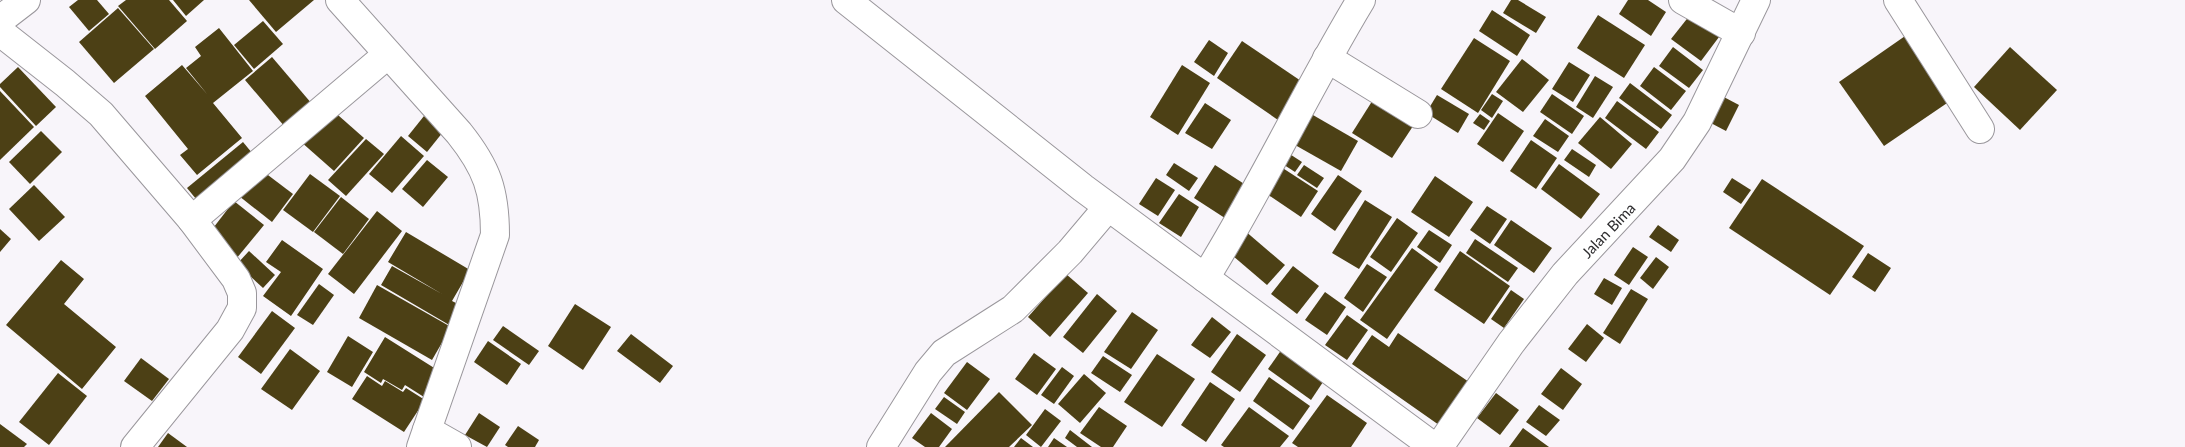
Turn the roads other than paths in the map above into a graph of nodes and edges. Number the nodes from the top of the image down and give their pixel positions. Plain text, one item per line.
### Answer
1 (26, 0) edge
2 (340, 0) edge
3 (846, 0) edge
4 (1361, 0) edge
5 (1683, 0) edge
6 (1756, 0) edge
7 (1898, 0) edge
8 (0, 20) edge
9 (0, 32) edge
10 (1741, 33) junction
11 (387, 55) junction
12 (1327, 58) junction
13 (1418, 114) dead end
14 (1980, 129) dead end
15 (1108, 207) junction
16 (192, 220) junction
17 (1205, 278) junction
18 (424, 438) edge
19 (892, 442) edge
20 (1428, 445) edge
21 (135, 447) edge
22 (457, 447) edge

1 - 8 street
2 - 11 street
3 - 15 street
4 - 12 street
5 - 10 street
6 - 10 street, Jalan Bima
7 - 14 street
9 - 16 street
10 - 20 street, Jalan Bima
11 - 16 street
11 - 18 street
12 - 13 street
12 - 17 street
15 - 17 street
15 - 19 street
16 - 21 street
17 - 20 street
18 - 22 street

